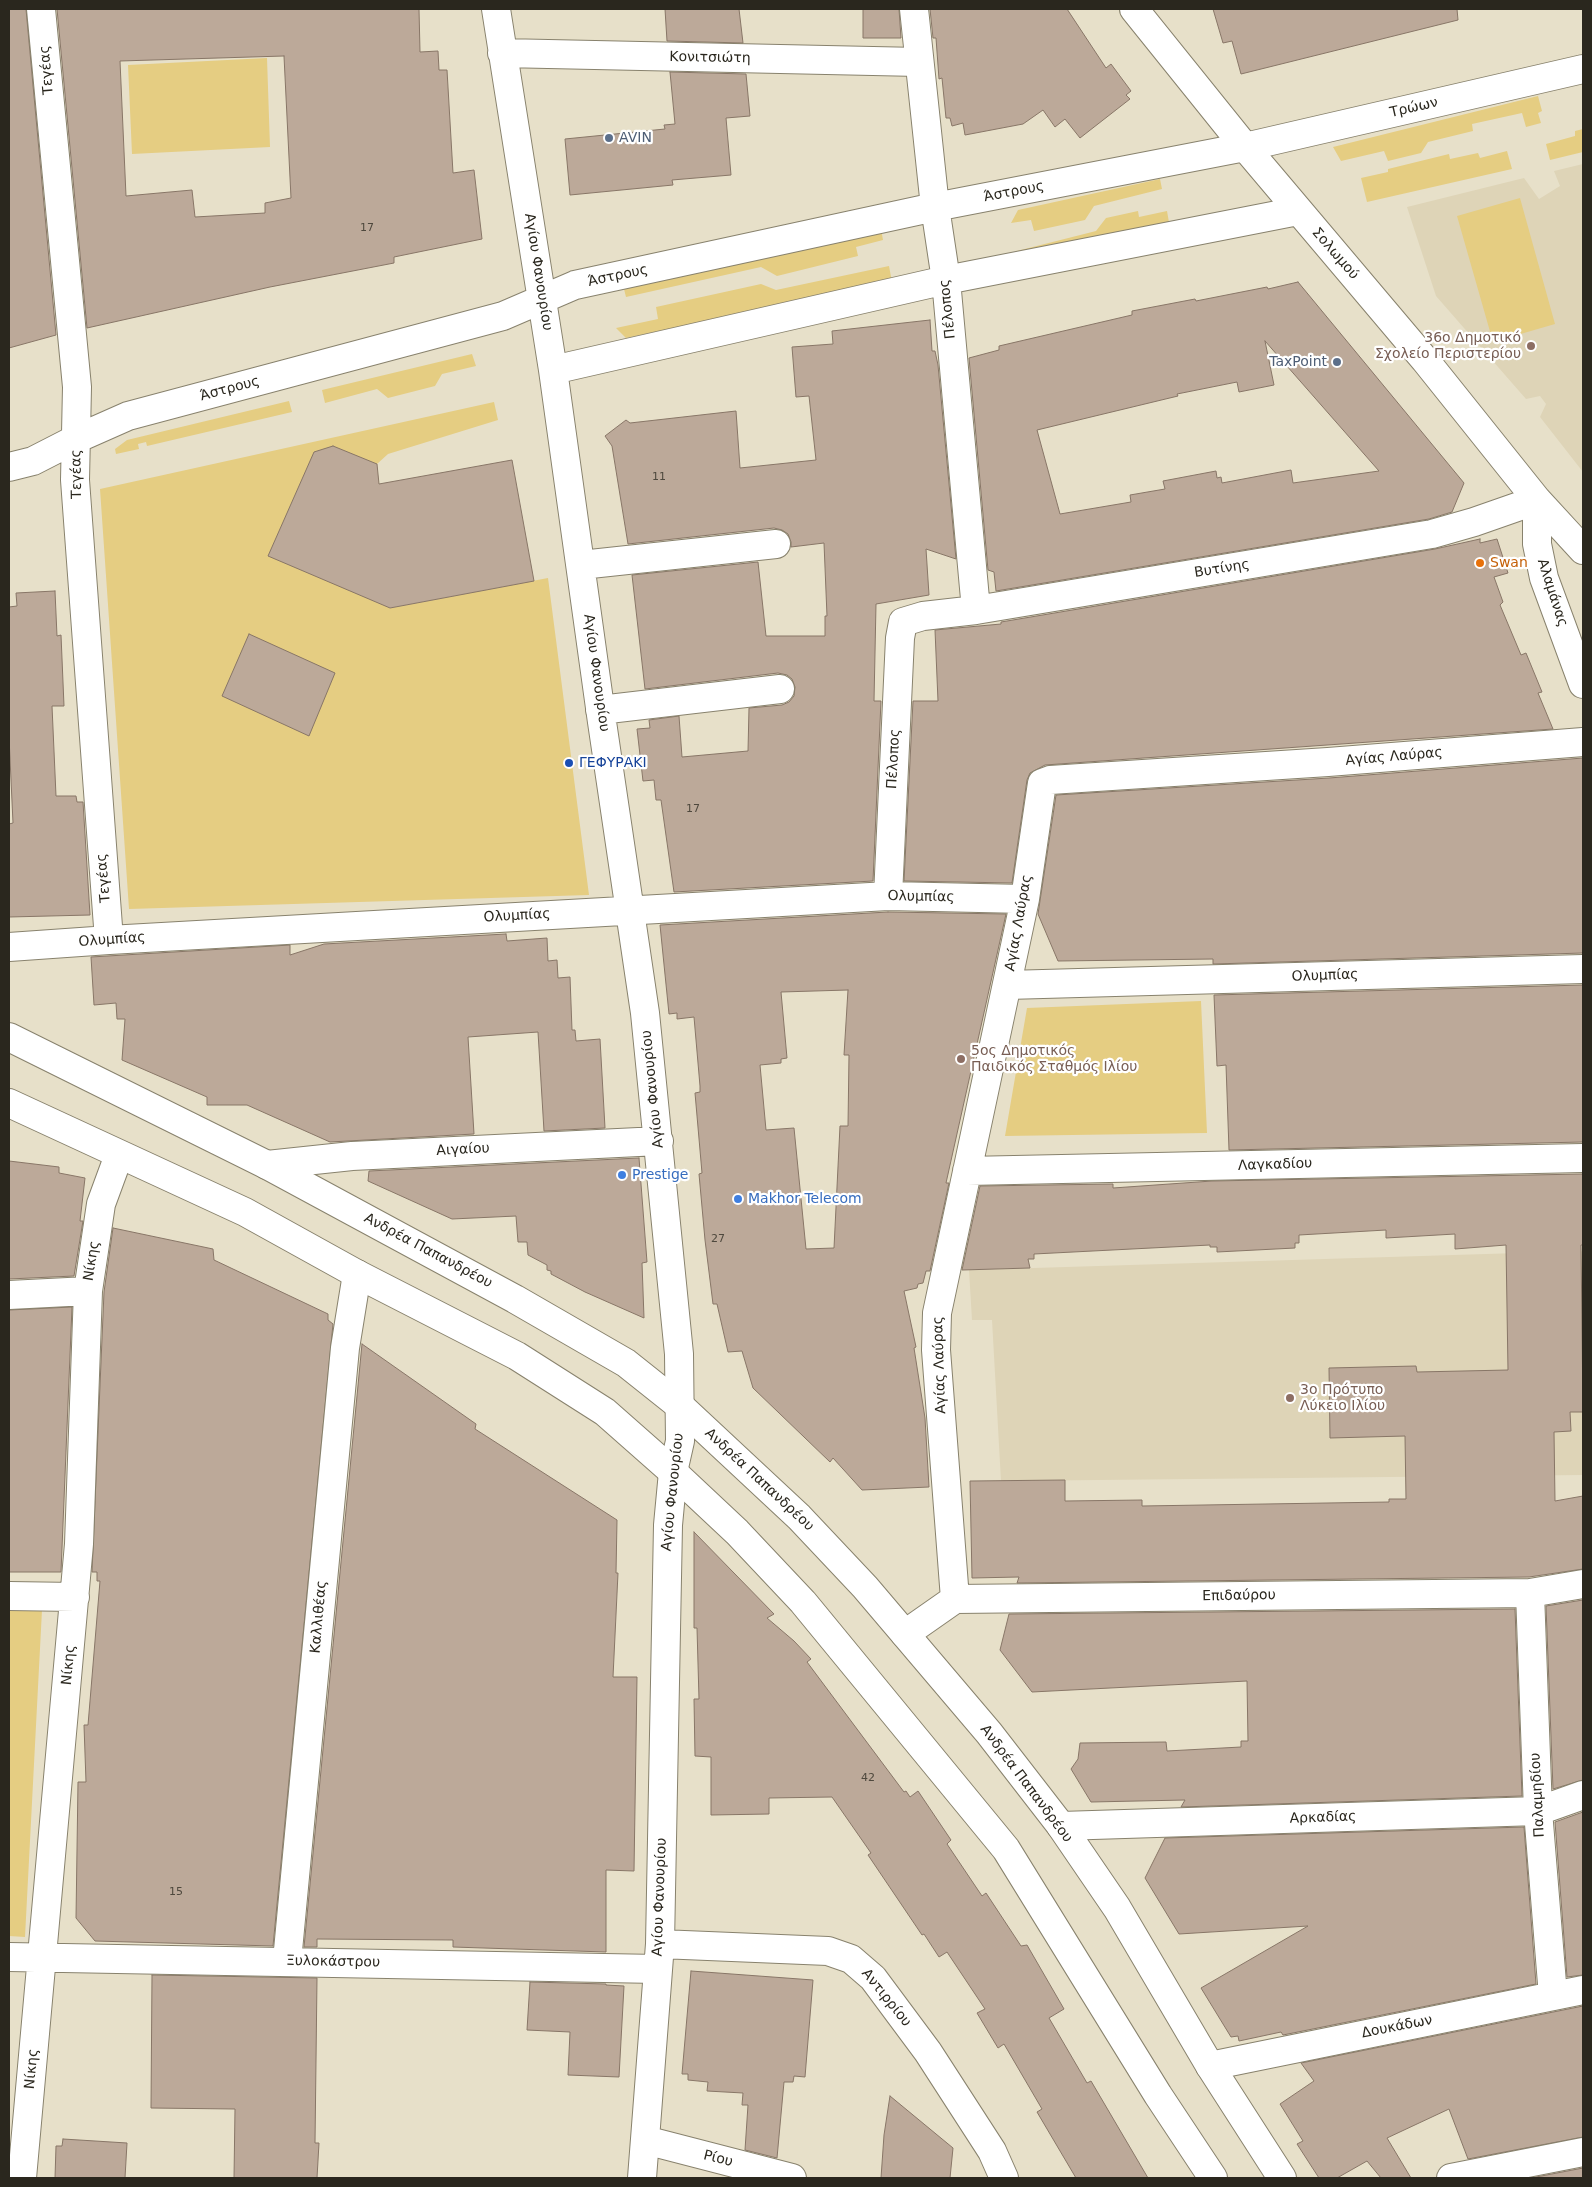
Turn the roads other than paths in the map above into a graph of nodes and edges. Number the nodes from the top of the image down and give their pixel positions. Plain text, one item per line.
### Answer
1 (41, 9) edge
2 (496, 9) edge
3 (914, 9) edge
4 (1134, 9) edge
5 (502, 53) junction
6 (919, 62) junction
7 (1583, 69) edge
8 (1245, 147) junction
9 (935, 207) junction
10 (1298, 211) junction
11 (946, 280) junction
12 (542, 298) junction
13 (553, 370) junction
14 (76, 439) junction
15 (9, 467) edge
16 (1537, 500) junction
17 (776, 544) dead end
18 (1583, 550) edge
19 (581, 566) junction
20 (976, 610) junction
21 (902, 622) joint
22 (1583, 684) edge
23 (780, 689) dead end
24 (600, 710) junction
25 (1583, 742) edge
26 (888, 896) junction
27 (1025, 899) junction
28 (630, 910) junction
29 (109, 940) junction
30 (9, 947) edge
31 (1583, 969) edge
32 (1008, 986) junction
33 (9, 1037) edge
34 (9, 1103) edge
35 (659, 1141) junction
36 (119, 1155) junction
37 (1583, 1158) edge
38 (267, 1164) junction
39 (967, 1171) junction
40 (357, 1274) junction
41 (88, 1291) junction
42 (9, 1294) edge
43 (680, 1406) junction
44 (674, 1472) junction
45 (1583, 1584) edge
46 (1530, 1593) junction
47 (9, 1596) edge
48 (75, 1597) junction
49 (955, 1599) junction
50 (905, 1634) junction
51 (1583, 1795) edge
52 (1538, 1811) junction
53 (1061, 1826) junction
54 (9, 1957) edge
55 (42, 1957) junction
56 (659, 1957) junction
57 (287, 1961) junction
58 (1583, 1990) edge
59 (1552, 1996) junction
60 (1210, 2066) junction
61 (645, 2140) junction
62 (1583, 2152) edge
63 (22, 2178) edge
64 (642, 2178) edge
65 (792, 2178) edge
66 (1004, 2178) edge
67 (1213, 2178) edge
68 (1282, 2178) edge
69 (1452, 2178) edge

1 - 14 street, Τεγέας
2 - 5 street, Αγίου Φανουρίου
3 - 6 street, Πέλοπος
4 - 8 street, Σολωμού
5 - 6 street, Κονιτσιώτη
5 - 12 street, Αγίου Φανουρίου
6 - 9 street, Πέλοπος
7 - 8 street, Τρώων
8 - 9 street, Άστρους
8 - 10 street, Σολωμού
9 - 11 street, Πέλοπος
9 - 12 street, Άστρους
10 - 11 street
10 - 16 street, Σολωμού
11 - 13 street
11 - 20 street, Πέλοπος
12 - 13 street, Αγίου Φανουρίου
12 - 14 street, Άστρους
13 - 19 street, Αγίου Φανουρίου
14 - 15 street, Άστρους
14 - 29 street, Τεγέας
16 - 18 street, Σολωμού
16 - 20 street, Βυτίνης
16 - 22 street, Αλαμάνας
17 - 19 street
19 - 24 street, Αγίου Φανουρίου
20 - 21 street, Βυτίνης
21 - 26 street, Πέλοπος
23 - 24 street
24 - 28 street, Αγίου Φανουρίου
25 - 27 street, Αγίας Λαύρας
26 - 27 street, Ολυμπίας
26 - 28 street, Ολυμπίας
27 - 32 street, Αγίας Λαύρας
28 - 29 street, Ολυμπίας
28 - 35 street, Αγίου Φανουρίου
29 - 30 street, Ολυμπίας
31 - 32 street, Ολυμπίας
32 - 39 street, Αγίας Λαύρας
33 - 38 street, Ανδρέα Παπανδρέου
34 - 36 street
35 - 38 street, Αιγαίου
35 - 43 street, Αγίου Φανουρίου
36 - 40 street
36 - 41 street, Νίκης
37 - 39 street, Λαγκαδίου
38 - 43 street, Ανδρέα Παπανδρέου
39 - 49 street, Αγίας Λαύρας
40 - 44 street
40 - 57 street, Καλλιθέας
41 - 42 street
41 - 48 street, Νίκης
43 - 44 street, Αγίου Φανουρίου
43 - 50 street, Ανδρέα Παπανδρέου
44 - 56 street, Αγίου Φανουρίου
44 - 67 street
45 - 46 street, Επιδαύρου
46 - 49 street, Επιδαύρου
46 - 52 street, Παλαμηδίου
47 - 48 street
48 - 55 street, Νίκης
49 - 50 street
50 - 53 street, Ανδρέα Παπανδρέου
51 - 52 street, Αρκαδίας
52 - 53 street, Αρκαδίας
52 - 59 street, Παλαμηδίου
53 - 60 street, Ανδρέα Παπανδρέου
54 - 55 street, Ξυλοκάστρου
55 - 57 street, Ξυλοκάστρου
55 - 63 street, Νίκης
56 - 57 street, Ξυλοκάστρου
56 - 61 street, Αγίου Φανουρίου
56 - 66 street, Αντιρρίου
58 - 59 street, Δουκάδων
59 - 60 street, Δουκάδων
60 - 68 street, Ανδρέα Παπανδρέου
61 - 64 street, Αγίου Φανουρίου
61 - 65 street, Ρίου
62 - 69 street

